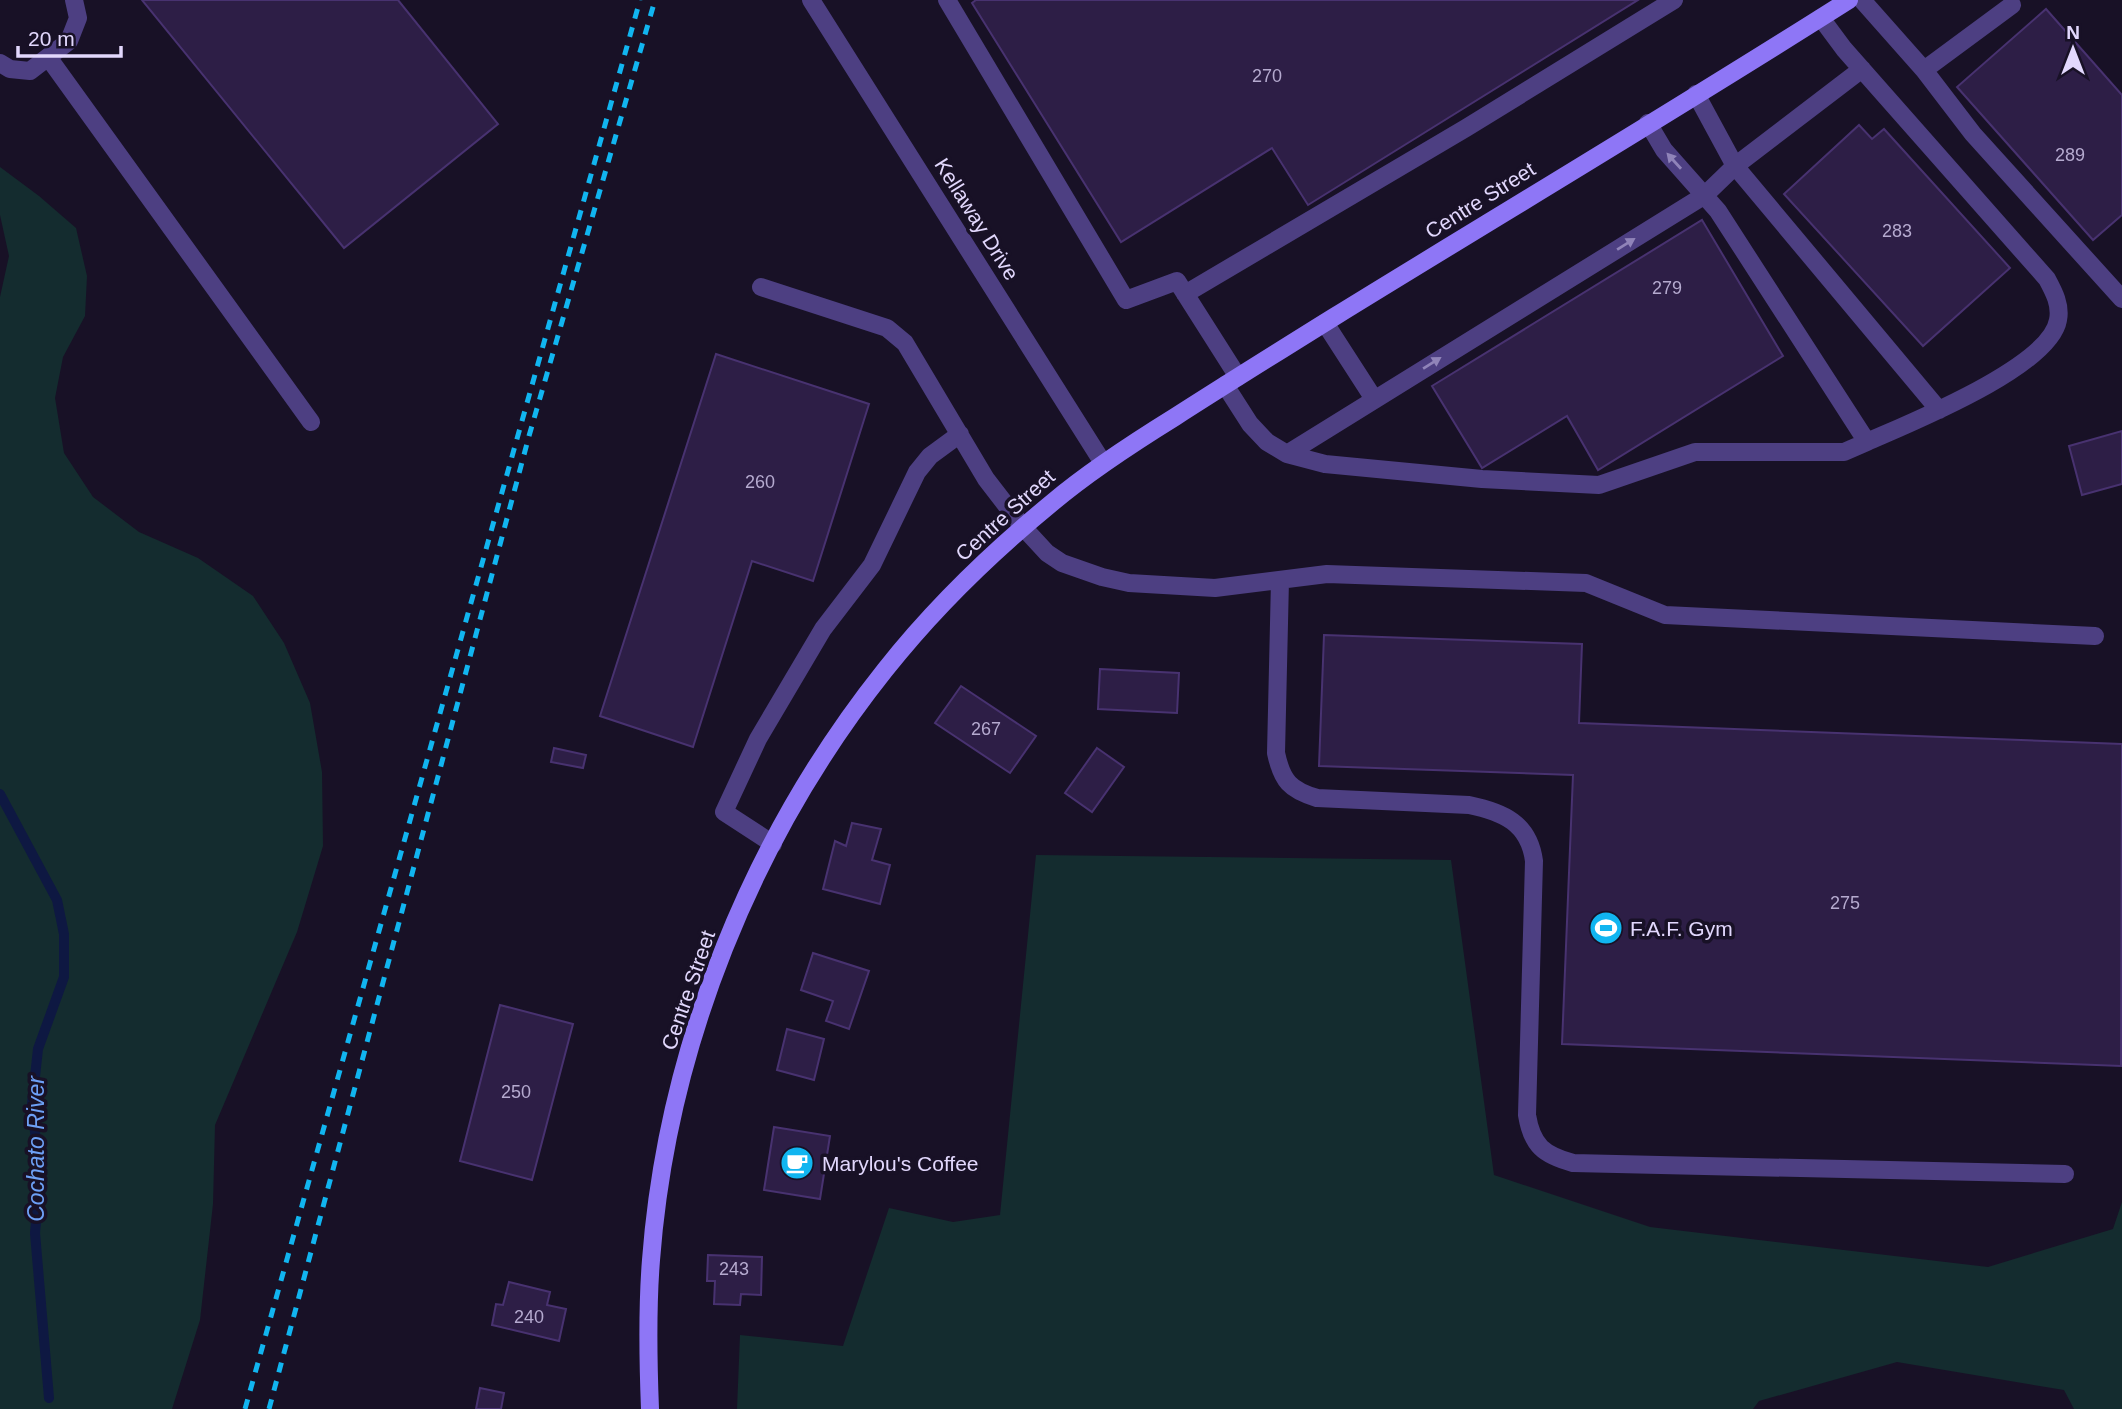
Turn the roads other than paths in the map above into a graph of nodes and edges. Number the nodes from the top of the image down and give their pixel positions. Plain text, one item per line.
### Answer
1 (74, 0) edge
2 (811, 0) edge
3 (947, 0) edge
4 (1674, 0) edge
5 (1849, 0) edge
6 (1863, 0) edge
7 (2012, 5) dead end
8 (1821, 18) junction
9 (48, 57) junction
10 (0, 63) edge
11 (1862, 69) junction
12 (1924, 70) junction
13 (1696, 94) junction
14 (1648, 124) junction
15 (1735, 166) junction
16 (1705, 195) junction
17 (761, 287) dead end
18 (1185, 294) junction
19 (2122, 299) edge
20 (1325, 323) junction
21 (1231, 381) junction
22 (1374, 399) junction
23 (1939, 410) junction
24 (311, 422) dead end
25 (960, 434) junction
26 (1867, 442) junction
27 (1287, 454) junction
28 (1104, 463) junction
29 (1023, 527) junction
30 (1280, 580) junction
31 (2095, 636) dead end
32 (773, 844) junction
33 (2065, 1174) dead end
34 (650, 1409) edge

1 - 9 street
2 - 28 street, Kellaway Drive
3 - 18 street
4 - 18 street
5 - 8 main road, Centre Street
6 - 12 street
7 - 12 street
8 - 11 street
8 - 13 main road, Centre Street
9 - 10 street
9 - 24 street
11 - 15 street
11 - 23 street
12 - 19 street
13 - 14 main road, Centre Street
13 - 15 street
16 -> 14 street
14 - 20 main road, Centre Street
15 - 16 street
15 - 23 street
22 -> 16 street
16 - 26 street
17 - 25 street
18 - 21 street
20 - 21 main road, Centre Street
20 - 22 street
21 - 27 street
21 - 28 main road, Centre Street
22 - 27 street
23 - 26 street
25 - 29 street
25 - 32 street
26 - 27 street
28 - 29 main road, Centre Street
29 - 30 street
29 - 32 main road, Centre Street
30 - 31 street
30 - 33 street
32 - 34 main road, Centre Street

